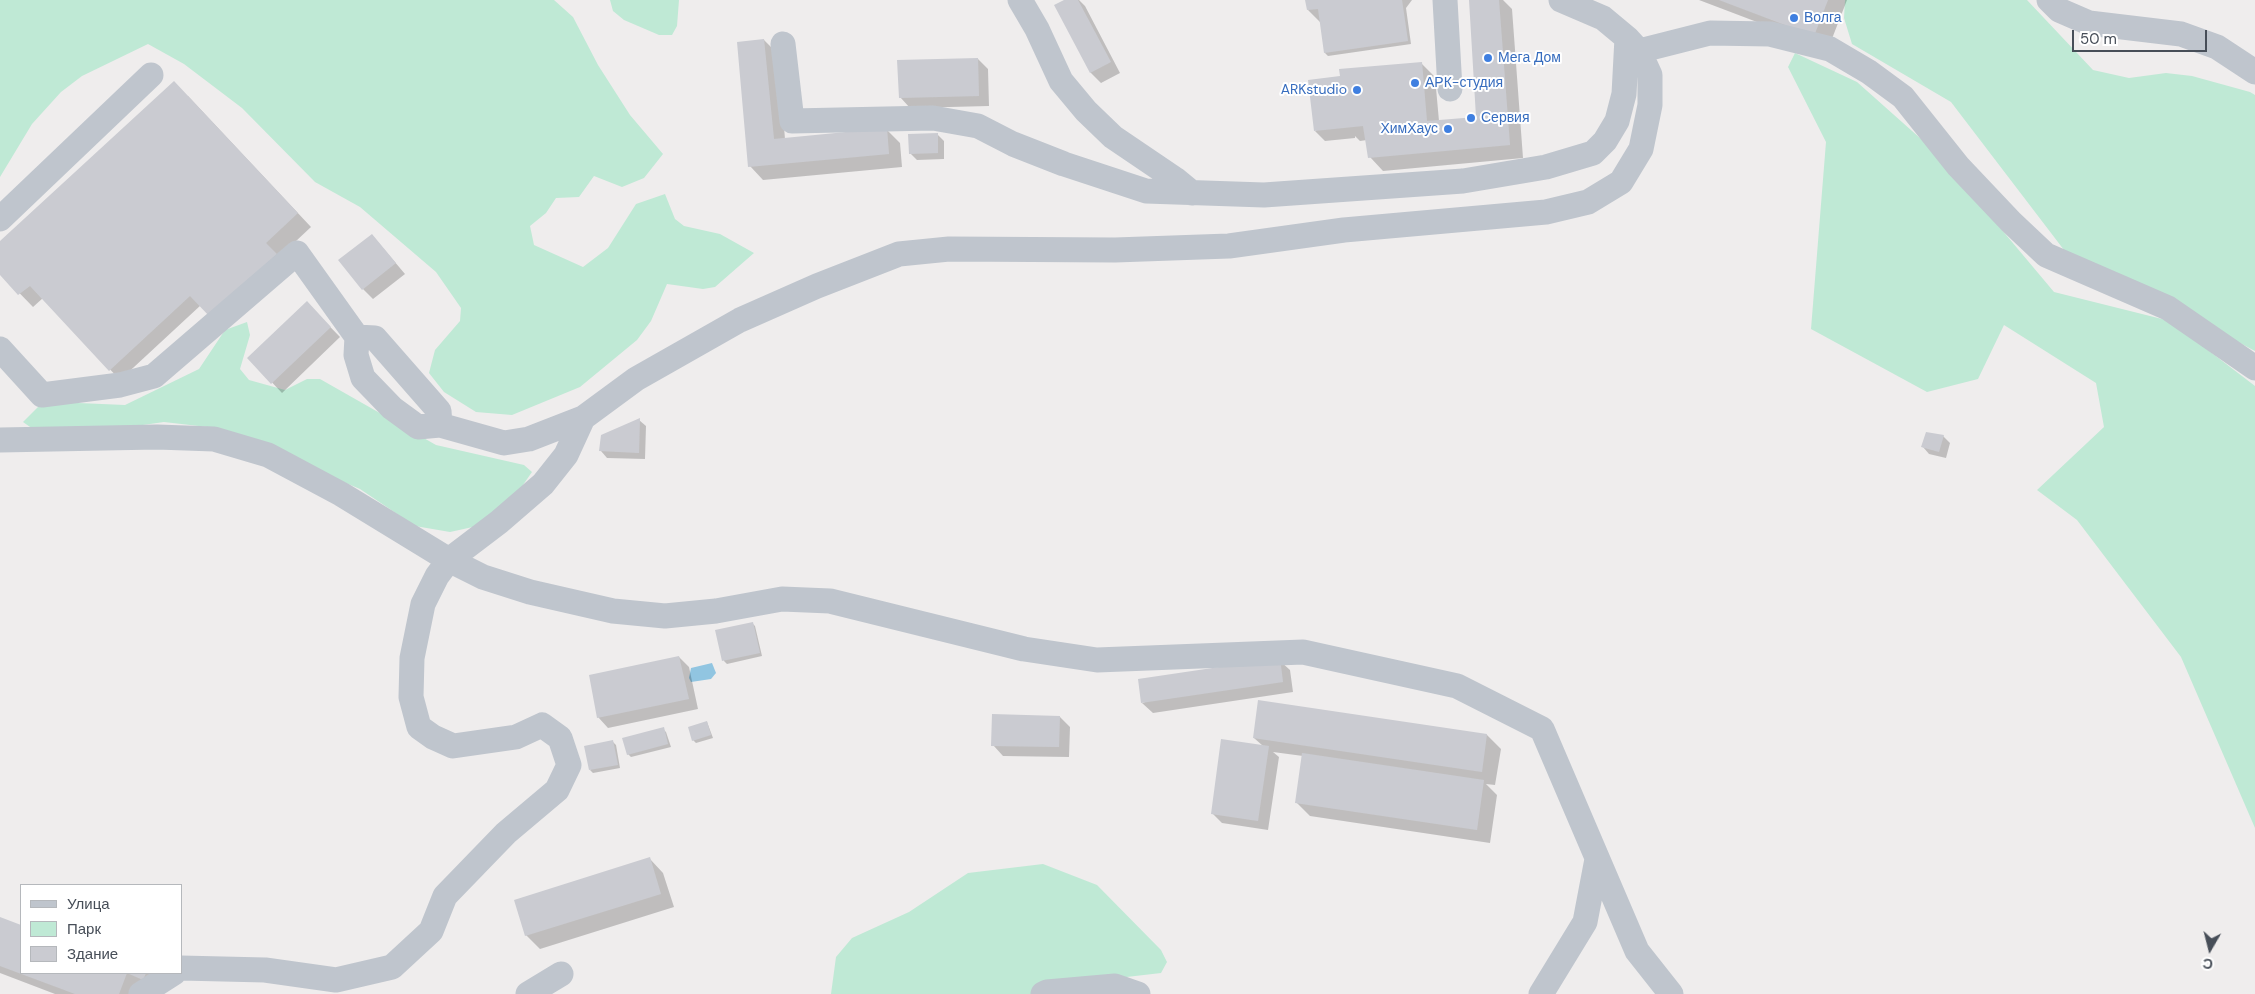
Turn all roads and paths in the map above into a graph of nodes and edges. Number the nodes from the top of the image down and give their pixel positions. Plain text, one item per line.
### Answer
1 (1020, 0) edge
2 (1445, 0) edge
3 (1561, 0) edge
4 (2049, 0) edge
5 (783, 44) dead end
6 (1633, 44) junction
7 (2255, 72) edge
8 (151, 75) dead end
9 (1450, 89) dead end
10 (1192, 193) junction
11 (0, 220) edge
12 (357, 337) junction
13 (0, 349) edge
14 (2255, 368) edge
15 (583, 418) junction
16 (440, 425) junction
17 (0, 440) edge
18 (450, 560) junction
19 (1597, 858) junction
20 (182, 968) edge
21 (172, 974) edge
22 (561, 974) dead end
23 (323, 986) edge
24 (141, 994) edge
25 (528, 994) edge
26 (1043, 994) edge
27 (1138, 994) edge
28 (1541, 994) edge
29 (1671, 994) edge

1 - 10 street
2 - 9 street
3 - 6 street
4 - 7 street
5 - 10 street
6 - 10 street
6 - 14 street
6 - 15 street
8 - 11 street
12 - 13 street
12 - 16 street
12 - 16 street
15 - 16 street
15 - 18 street
17 - 18 street
18 - 19 street
18 - 23 street
19 - 28 street
19 - 29 street
20 - 23 street
21 - 24 street
22 - 25 street
26 - 27 street

